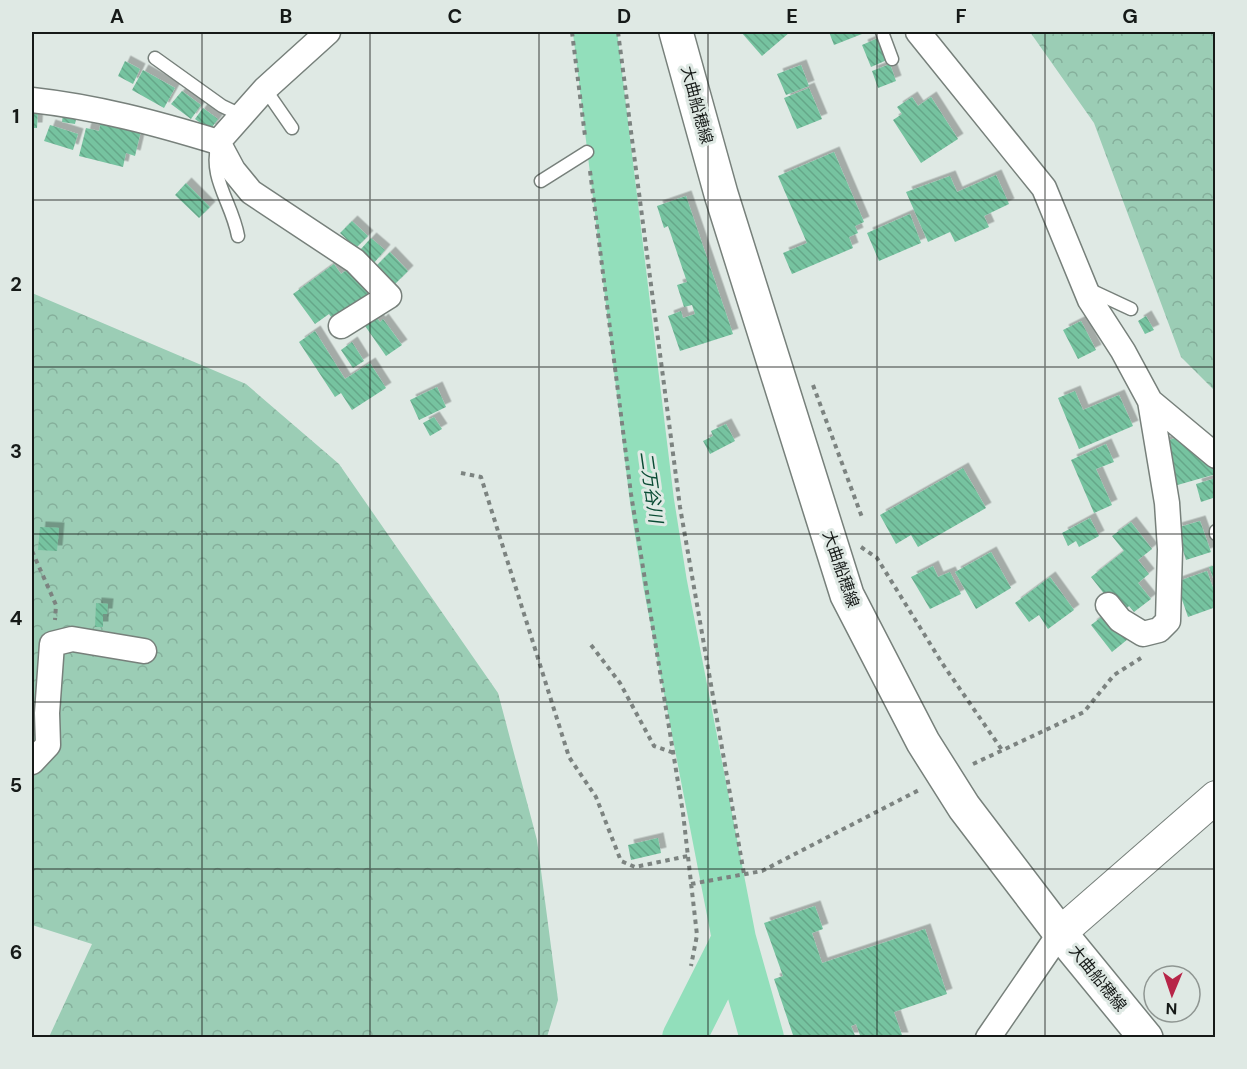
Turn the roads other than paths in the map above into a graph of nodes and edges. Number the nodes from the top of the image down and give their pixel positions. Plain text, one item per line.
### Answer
1 (328, 32) edge
2 (676, 32) edge
3 (882, 32) edge
4 (918, 32) edge
5 (155, 58) dead end
6 (892, 59) dead end
7 (265, 89) junction
8 (32, 99) edge
9 (243, 116) junction
10 (291, 128) dead end
11 (219, 142) junction
12 (587, 152) road end
13 (541, 181) dead end
14 (238, 236) dead end
15 (1084, 287) junction
16 (1131, 309) dead end
17 (341, 326) dead end
18 (1150, 401) junction
19 (1215, 456) edge
20 (1107, 605) dead end
21 (144, 651) dead end
22 (32, 762) edge
23 (1215, 797) edge
24 (1071, 945) junction
25 (988, 1038) edge
26 (1146, 1038) edge

1 - 7 street
2 - 24 main road, 大曲船穂線
3 - 6 lane
4 - 15 street
5 - 9 lane
7 - 9 street
7 - 10 lane
8 - 11 street
9 - 11 street
11 - 14 lane
11 - 17 street
12 - 13 lane
15 - 16 lane
15 - 18 street
18 - 19 street
18 - 20 street
21 - 22 street
23 - 24 street
24 - 25 street
24 - 26 main road, 大曲船穂線

